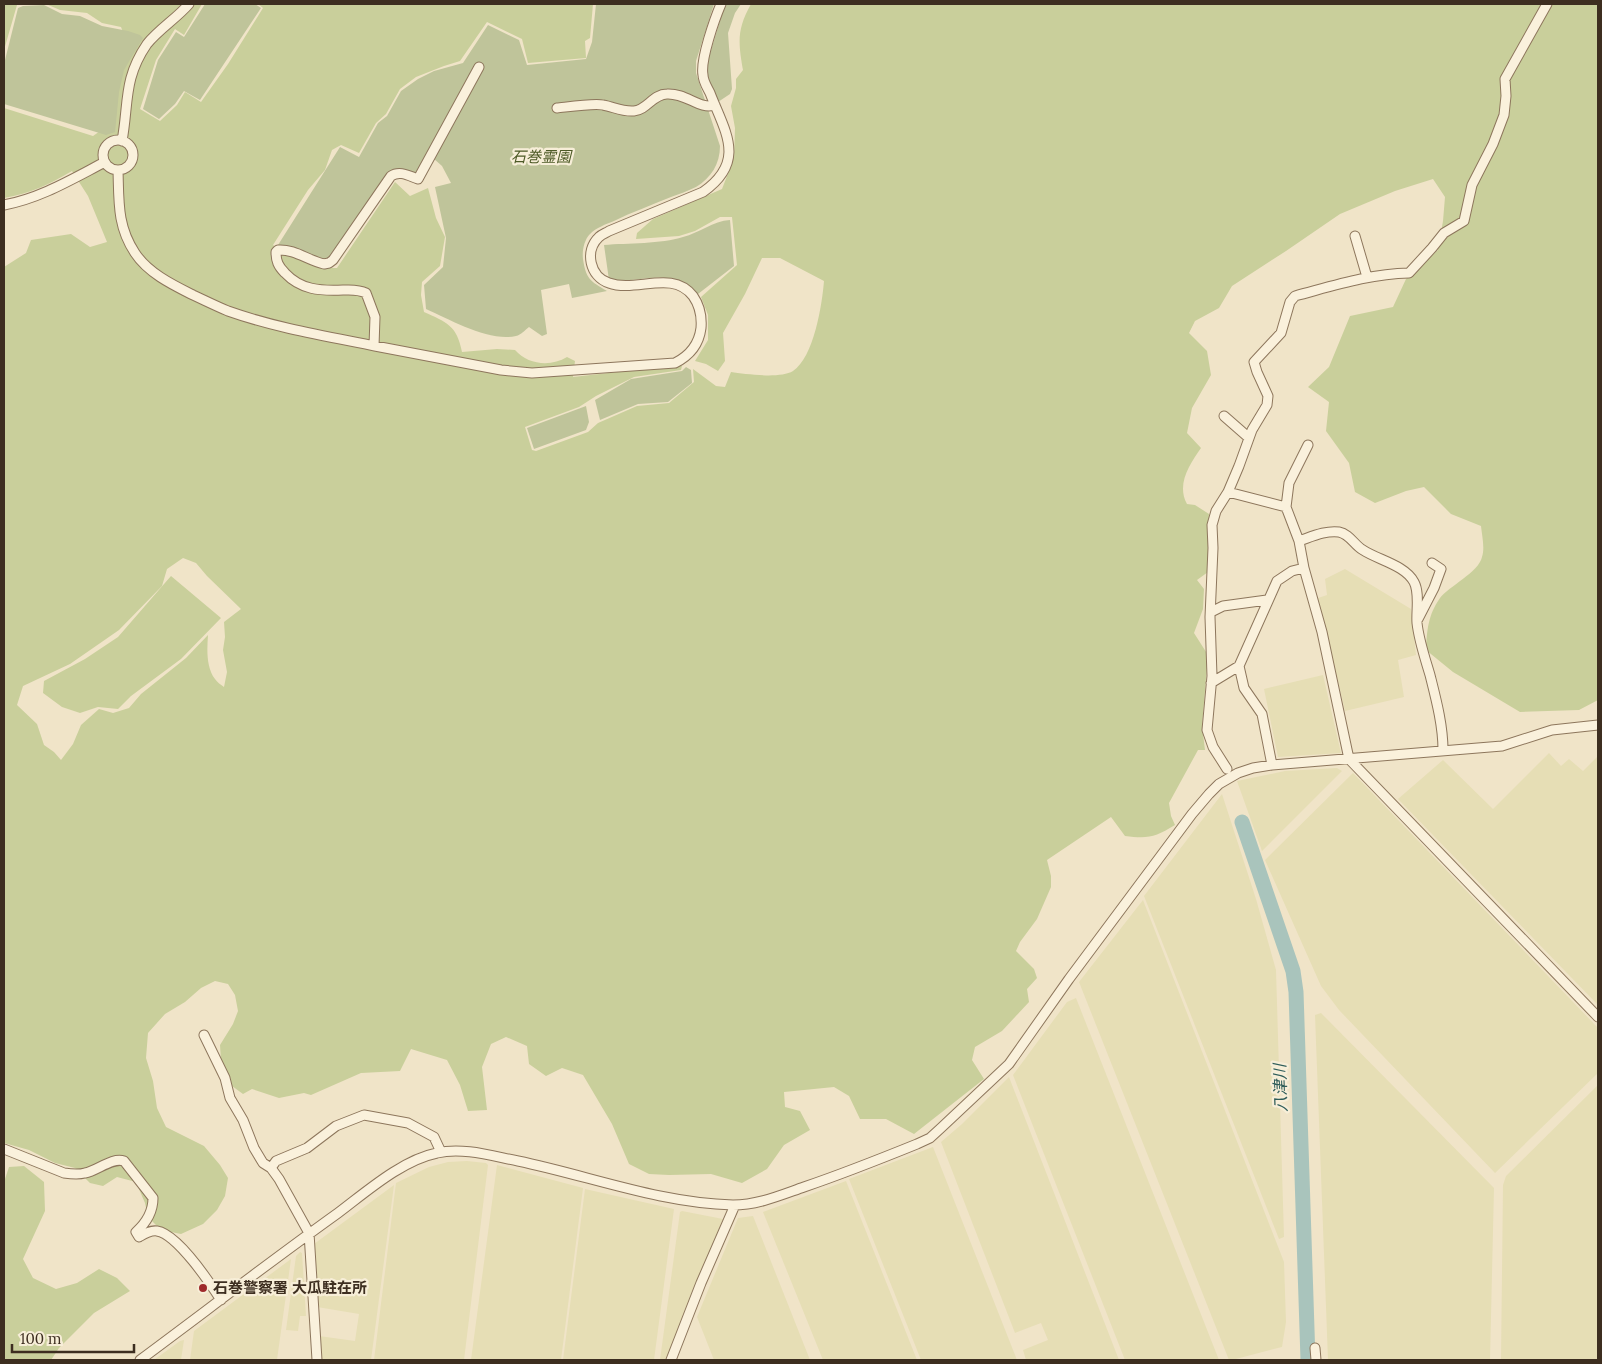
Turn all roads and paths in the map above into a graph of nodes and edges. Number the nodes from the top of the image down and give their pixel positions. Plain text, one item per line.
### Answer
1 (190, 4) edge
2 (721, 4) edge
3 (1546, 4) edge
4 (479, 67) dead end
5 (715, 105) junction
6 (557, 108) dead end
7 (122, 141) junction
8 (105, 162) junction
9 (118, 170) junction
10 (4, 206) edge
11 (1355, 236) dead end
12 (1367, 277) junction
13 (374, 346) junction
14 (1224, 416) dead end
15 (1248, 437) junction
16 (1308, 445) dead end
17 (1228, 492) junction
18 (1286, 508) junction
19 (1299, 541) junction
20 (1432, 563) dead end
21 (1304, 568) junction
22 (1267, 600) junction
23 (1210, 612) junction
24 (1417, 622) junction
25 (1239, 666) junction
26 (1211, 683) junction
27 (1598, 725) edge
28 (1443, 750) junction
29 (1349, 759) junction
30 (1272, 765) junction
31 (1227, 770) dead end
32 (1598, 1017) edge
33 (204, 1035) dead end
34 (4, 1149) edge
35 (441, 1152) junction
36 (271, 1168) junction
37 (735, 1205) junction
38 (309, 1233) junction
39 (221, 1300) junction
40 (1315, 1348) dead end
41 (140, 1360) edge
42 (317, 1360) edge
43 (671, 1360) edge
44 (1316, 1360) edge

1 - 7 street
2 - 5 street
3 - 12 street
4 - 13 street
5 - 6 street
5 - 13 street
7 - 8 street
7 - 9 street
8 - 9 street
8 - 10 street
9 - 13 street
11 - 12 street
12 - 15 street
14 - 15 street
15 - 17 street
16 - 18 street
17 - 18 street
17 - 23 street
18 - 19 street
19 - 21 street
19 - 24 street
20 - 24 street
21 - 22 street
21 - 29 street
22 - 23 street
22 - 25 street
23 - 26 street
24 - 28 street
25 - 26 street
25 - 30 street
26 - 31 street
27 - 28 street
28 - 29 street
29 - 30 street
29 - 32 street
30 - 37 street
33 - 36 street
34 - 39 street
35 - 36 street
35 - 37 street
35 - 38 street
36 - 38 street
37 - 43 street
38 - 39 street
38 - 42 street
39 - 41 street
40 - 44 street

